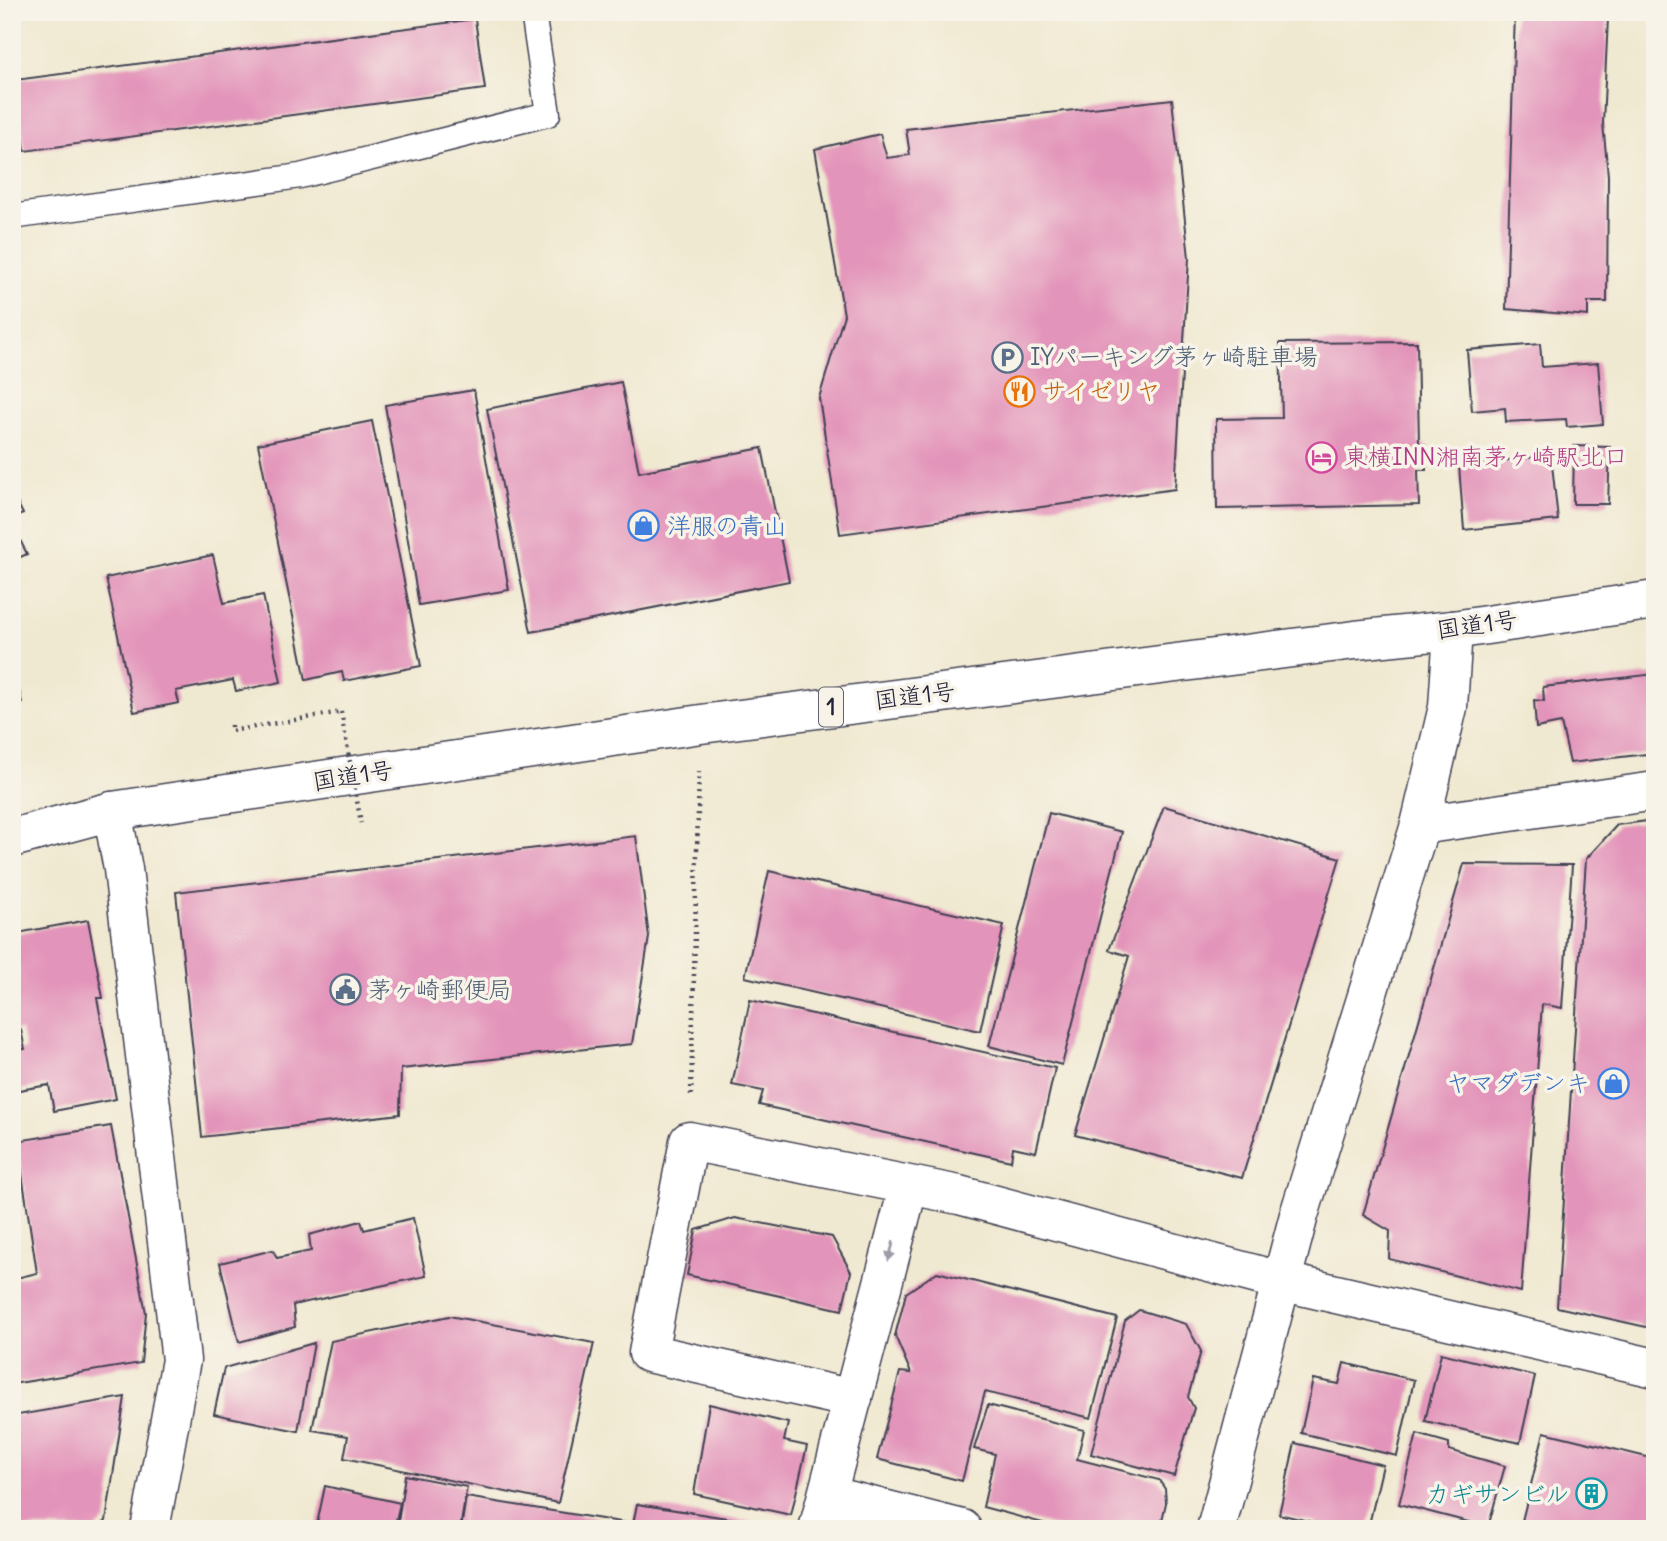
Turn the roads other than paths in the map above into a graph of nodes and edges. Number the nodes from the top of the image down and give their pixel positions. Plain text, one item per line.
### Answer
1 (533, 12) edge
2 (12, 217) edge
3 (1655, 600) edge
4 (1453, 630) junction
5 (1655, 791) edge
6 (112, 811) junction
7 (1420, 825) junction
8 (12, 838) edge
9 (909, 1185) junction
10 (1280, 1281) junction
11 (1655, 1368) edge
12 (852, 1399) junction
13 (823, 1512) edge
14 (150, 1529) edge
15 (962, 1529) edge
16 (1216, 1529) edge

1 - 2 lane
3 - 4 main road, 国道1号 / 1
4 - 6 main road, 国道1号 / 1
4 - 7 main road
5 - 7 main road
6 - 8 main road, 国道1号 / 1
6 - 14 main road
7 - 10 main road
9 - 10 main road
9 -> 12 main road
9 - 12 main road
10 - 11 main road
10 - 16 main road
12 - 13 main road
13 - 15 main road

